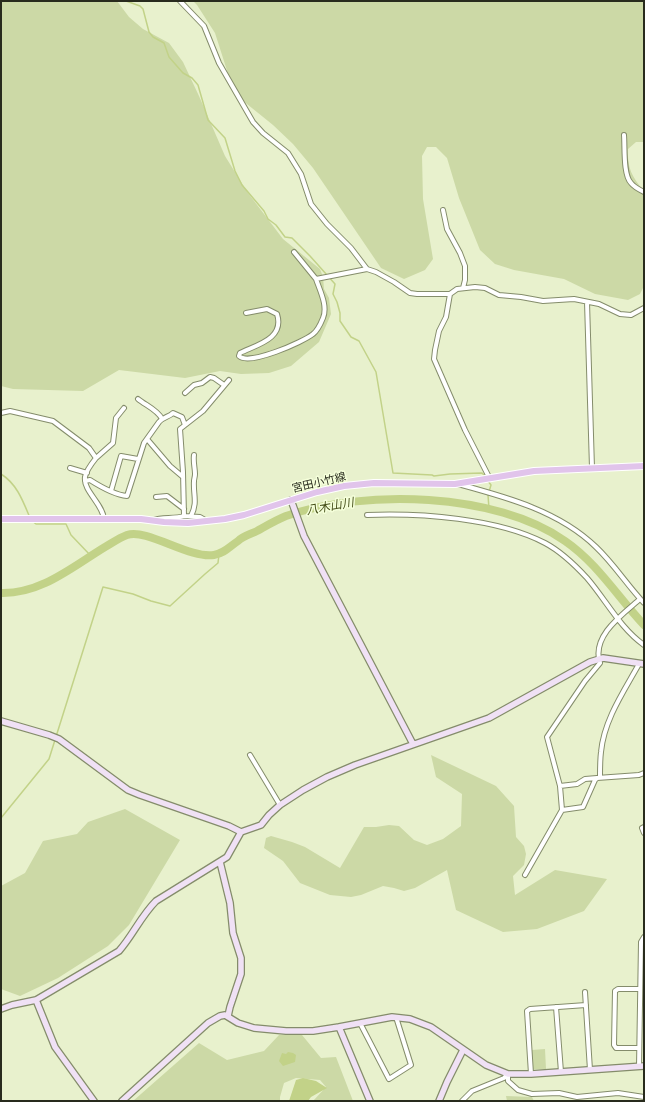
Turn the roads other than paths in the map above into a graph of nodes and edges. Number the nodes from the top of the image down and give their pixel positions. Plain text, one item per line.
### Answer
1 (180, 1) edge
2 (624, 135) dead end
3 (644, 192) edge
4 (443, 210) dead end
5 (294, 252) dead end
6 (367, 269) junction
7 (316, 279) junction
8 (463, 288) junction
9 (450, 294) junction
10 (586, 302) junction
11 (644, 308) edge
12 (246, 313) dead end
13 (229, 380) dead end
14 (224, 385) junction
15 (185, 394) dead end
16 (138, 399) dead end
17 (124, 408) dead end
18 (1, 413) edge
19 (162, 419) junction
20 (185, 425) junction
21 (147, 439) junction
22 (194, 455) dead end
23 (96, 458) junction
24 (138, 459) junction
25 (644, 466) edge
26 (70, 468) dead end
27 (592, 468) junction
28 (86, 473) junction
29 (183, 477) junction
30 (490, 479) junction
31 (85, 481) junction
32 (455, 484) junction
33 (111, 491) junction
34 (156, 497) dead end
35 (291, 500) junction
36 (184, 509) junction
37 (184, 516) junction
38 (191, 516) junction
39 (367, 516) dead end
40 (1, 519) edge
41 (104, 519) junction
42 (150, 520) junction
43 (208, 521) junction
44 (642, 601) edge
45 (618, 618) junction
46 (644, 645) edge
47 (598, 658) junction
48 (641, 664) edge
49 (1, 721) edge
50 (413, 744) junction
51 (250, 755) dead end
52 (644, 773) edge
53 (599, 778) junction
54 (560, 786) junction
55 (280, 805) junction
56 (562, 810) junction
57 (644, 827) edge
58 (241, 832) junction
59 (644, 833) edge
60 (220, 862) junction
61 (525, 875) dead end
62 (644, 937) edge
63 (640, 990) junction
64 (585, 992) dead end
65 (36, 1000) junction
66 (586, 1005) junction
67 (556, 1007) junction
68 (1, 1009) edge
69 (642, 1014) edge
70 (228, 1016) junction
71 (396, 1017) junction
72 (360, 1023) junction
73 (338, 1027) junction
74 (642, 1039) edge
75 (639, 1048) junction
76 (463, 1050) junction
77 (641, 1066) edge
78 (590, 1070) junction
79 (561, 1072) junction
80 (508, 1074) junction
81 (531, 1074) junction
82 (644, 1097) edge
83 (94, 1101) edge
84 (122, 1101) edge
85 (370, 1101) edge
86 (439, 1101) edge
87 (462, 1101) edge

1 - 6 street
2 - 3 street
4 - 8 street
5 - 7 street
6 - 7 street
6 - 9 street
7 - 12 street
8 - 9 street
8 - 10 street
9 - 30 street
10 - 11 street
10 - 27 street
13 - 14 street
14 - 15 street
14 - 20 street
16 - 19 street
17 - 23 street
18 - 23 street
19 - 20 street
19 - 21 street
20 - 29 street
21 - 24 street
21 - 29 street
22 - 38 street
23 - 28 street
24 - 33 street
24 - 33 street
25 - 27 main road, 宮田小竹線
26 - 28 street
27 - 30 main road, 宮田小竹線
28 - 31 street
29 - 36 street
30 - 32 main road, 宮田小竹線
31 - 33 street
31 - 41 street
32 - 35 main road, 宮田小竹線
32 - 44 street
34 - 36 street
35 - 43 main road, 宮田小竹線
35 - 50 street
36 - 37 street
37 - 38 street
37 - 42 street
38 - 43 street
39 - 45 street
40 - 41 main road, 宮田小竹線
41 - 42 main road, 宮田小竹線
42 - 43 main road, 宮田小竹線
44 - 45 street
45 - 46 street
45 - 47 street
47 - 48 street
47 - 50 street
47 - 54 street
48 - 53 street
49 - 58 street
50 - 55 street
51 - 55 street
52 - 53 street
53 - 54 street
53 - 56 street
54 - 56 street
55 - 58 street
56 - 61 street
57 - 59 street
58 - 60 street
60 - 65 street
60 - 70 street
62 - 63 street
63 - 69 street
63 - 75 street
64 - 66 street
65 - 68 street
65 - 83 street
66 - 67 street
66 - 78 street
67 - 79 street
67 - 81 street
69 - 74 street
70 - 73 street
70 - 84 street
71 - 72 street
71 - 72 street
71 - 76 street
72 - 73 street
73 - 85 street
74 - 75 street
75 - 77 street
76 - 80 street
76 - 86 street
77 - 78 street
78 - 79 street
79 - 81 street
80 - 81 street
80 - 82 street
80 - 87 street

